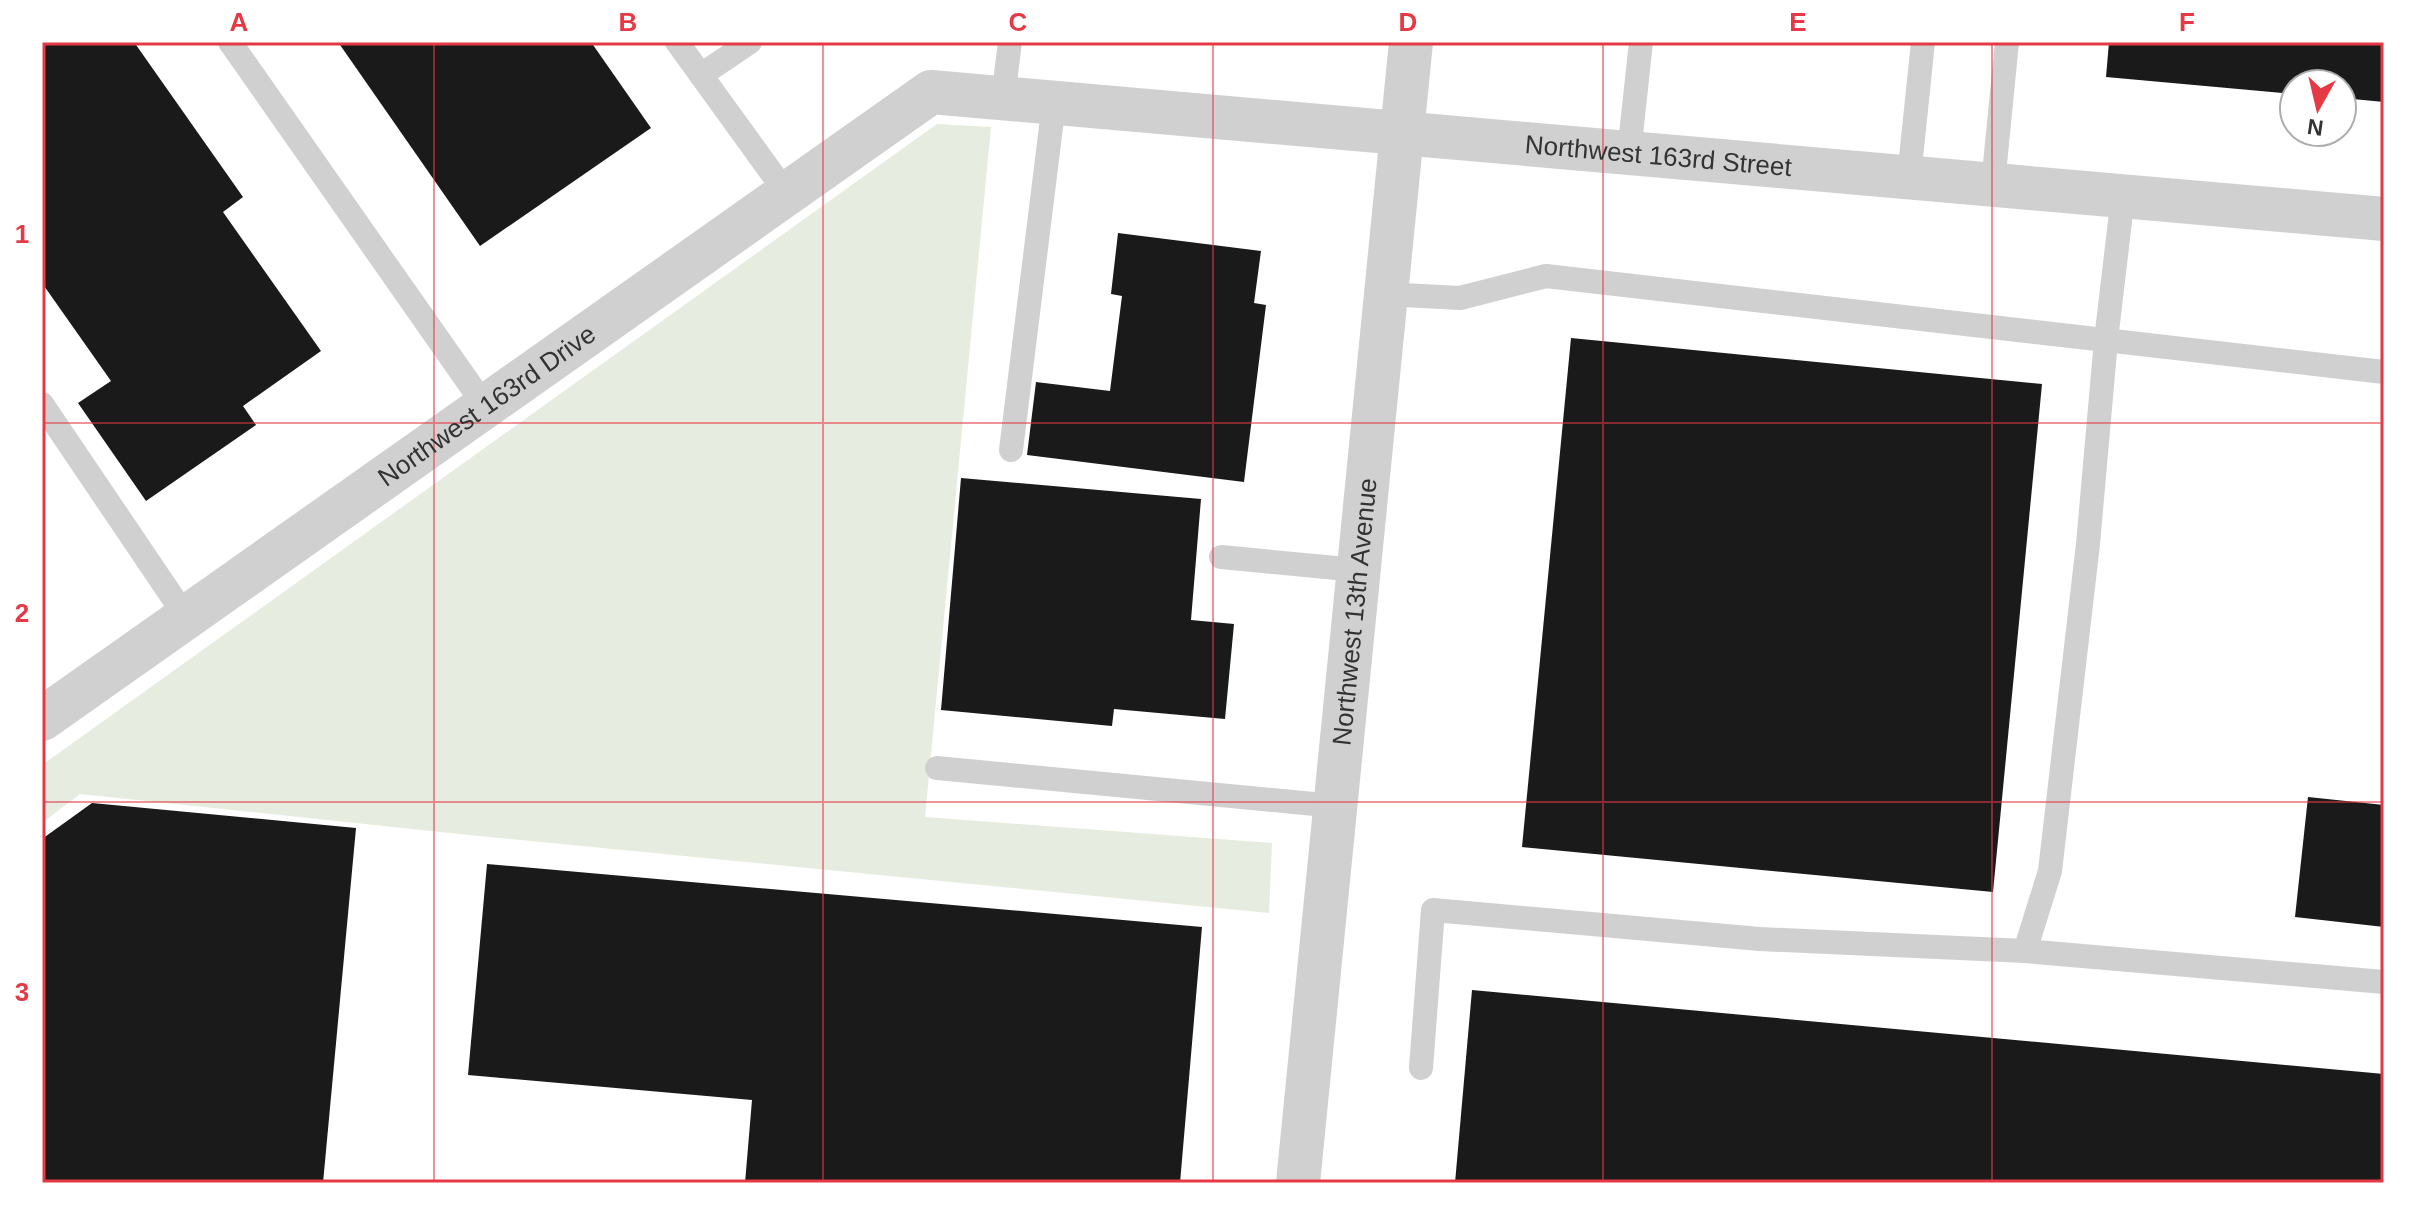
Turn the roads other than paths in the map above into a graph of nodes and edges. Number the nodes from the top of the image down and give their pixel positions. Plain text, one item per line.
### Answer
1 (230, 42) edge
2 (677, 42) edge
3 (750, 42) edge
4 (1010, 42) edge
5 (1411, 42) edge
6 (1641, 42) edge
7 (1923, 42) edge
8 (2007, 42) edge
9 (701, 75) junction
10 (931, 92) joint
11 (1003, 98) junction
12 (1054, 103) junction
13 (1400, 134) junction
14 (1629, 153) junction
15 (1909, 177) junction
16 (1993, 184) junction
17 (787, 194) junction
18 (2123, 196) junction
19 (2384, 219) edge
20 (1384, 294) junction
21 (2106, 340) junction
22 (2384, 372) edge
23 (42, 404) edge
24 (485, 406) junction
25 (1011, 450) dead end
26 (1221, 557) dead end
27 (1357, 570) junction
28 (186, 617) junction
29 (42, 719) edge
30 (937, 768) dead end
31 (1335, 806) junction
32 (2025, 951) junction
33 (2384, 982) edge
34 (1421, 1068) dead end
35 (1298, 1183) edge

1 - 24 lane
2 - 9 lane
3 - 9 lane
4 - 11 lane
5 - 13 street, Northwest 13th Avenue
6 - 14 lane
7 - 15 lane
8 - 16 lane
9 - 17 lane
10 - 11 street, Northwest 163rd Street
10 - 17 street, Northwest 163rd Drive
11 - 12 street, Northwest 163rd Street
12 - 13 street, Northwest 163rd Street
12 - 25 lane
13 - 14 street, Northwest 163rd Street
13 - 20 street, Northwest 13th Avenue
14 - 15 street, Northwest 163rd Street
15 - 16 street, Northwest 163rd Street
16 - 18 street, Northwest 163rd Street
17 - 24 street, Northwest 163rd Drive
18 - 19 street, Northwest 163rd Street
18 - 21 lane
20 - 21 lane
20 - 27 street, Northwest 13th Avenue
21 - 22 lane
21 - 32 lane
23 - 28 lane
24 - 28 street, Northwest 163rd Drive
26 - 27 lane
27 - 31 street, Northwest 13th Avenue
28 - 29 street, Northwest 163rd Drive
30 - 31 lane
31 - 35 street, Northwest 13th Avenue
32 - 33 lane
32 - 34 lane

